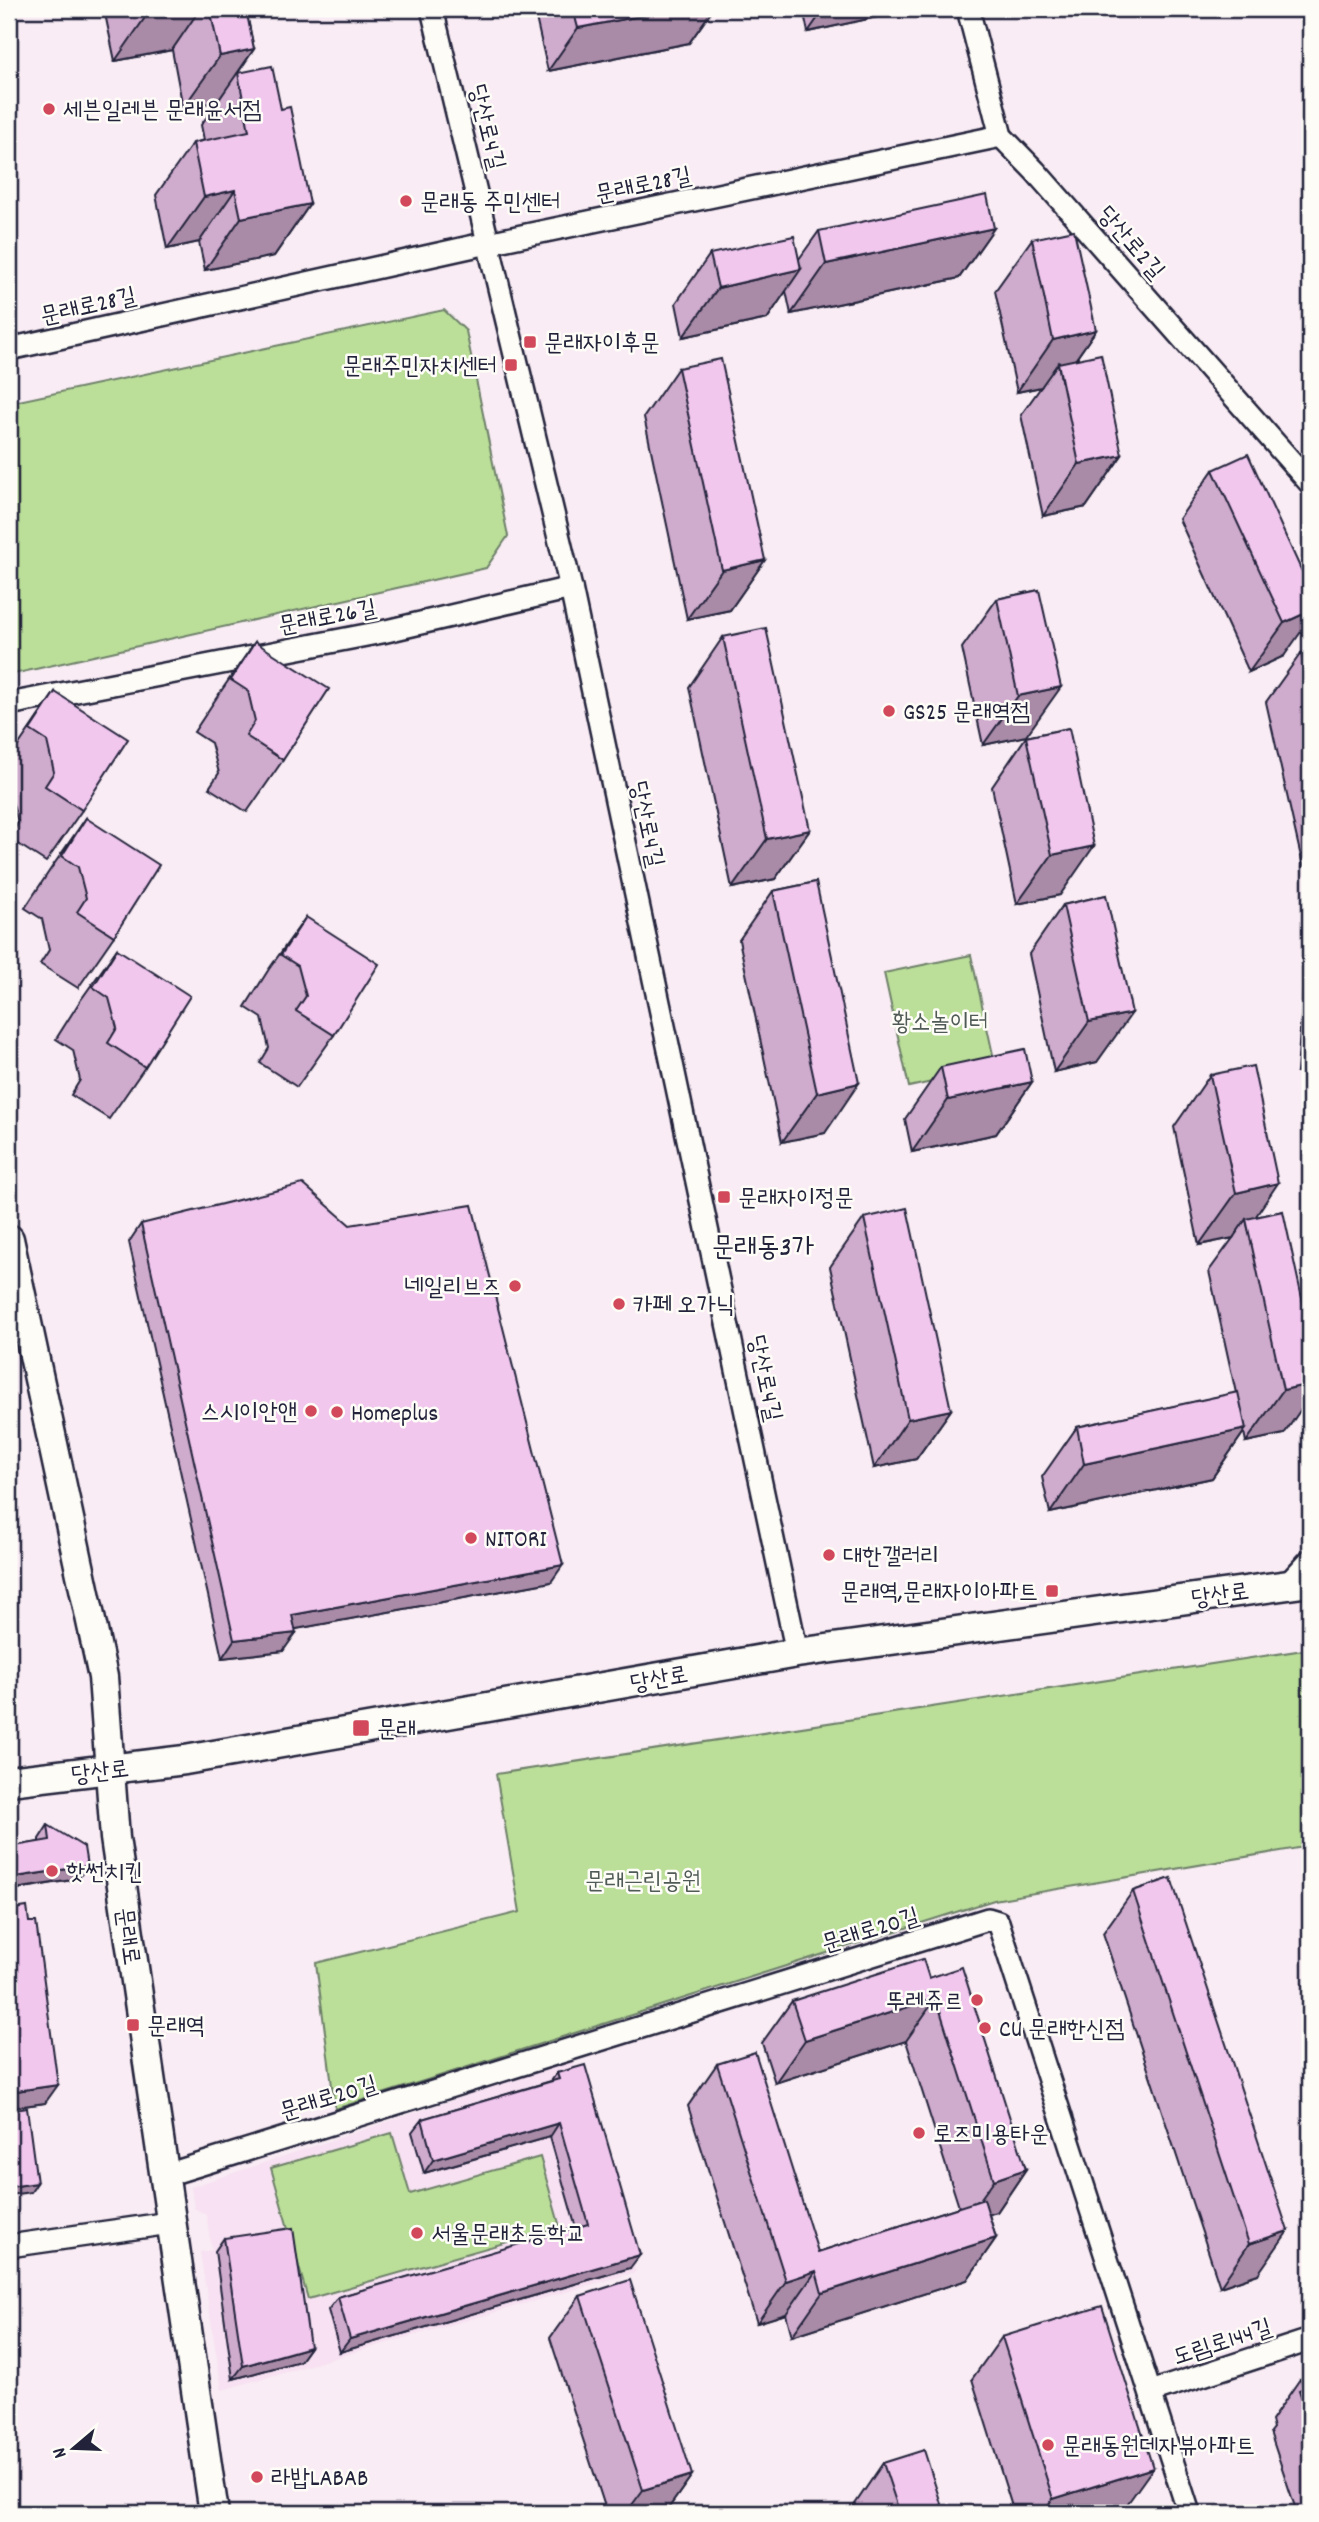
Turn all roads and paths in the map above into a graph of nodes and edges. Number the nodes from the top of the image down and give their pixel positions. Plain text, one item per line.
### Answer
1 (432, 9) edge
2 (968, 9) edge
3 (1001, 136) junction
4 (488, 243) junction
5 (9, 349) edge
6 (1310, 483) edge
7 (571, 588) junction
8 (9, 704) edge
9 (9, 1244) edge
10 (1310, 1560) edge
11 (1299, 1583) edge
12 (797, 1653) junction
13 (109, 1770) junction
14 (9, 1781) edge
15 (163, 2176) junction
16 (170, 2223) junction
17 (9, 2246) edge
18 (1310, 2340) edge
19 (1151, 2392) junction
20 (214, 2513) edge
21 (1189, 2513) edge

1 - 4 street, 당산로4길
2 - 3 street, 당산로2길
3 - 4 street, 문래로28길
3 - 6 street, 당산로2길
4 - 5 street, 문래로28길
4 - 7 street, 당산로4길
7 - 8 street, 문래로26길
7 - 12 street, 당산로4길
9 - 13 main road, 문래로
10 - 11 street
11 - 12 main road, 당산로
12 - 13 main road, 당산로
13 - 14 main road, 당산로
13 - 15 main road, 문래로
15 - 16 main road, 문래로
15 - 19 street, 문래로20길
16 - 17 street
16 - 20 main road, 문래로
18 - 19 street, 도림로144길
19 - 21 street, 문래로20길

